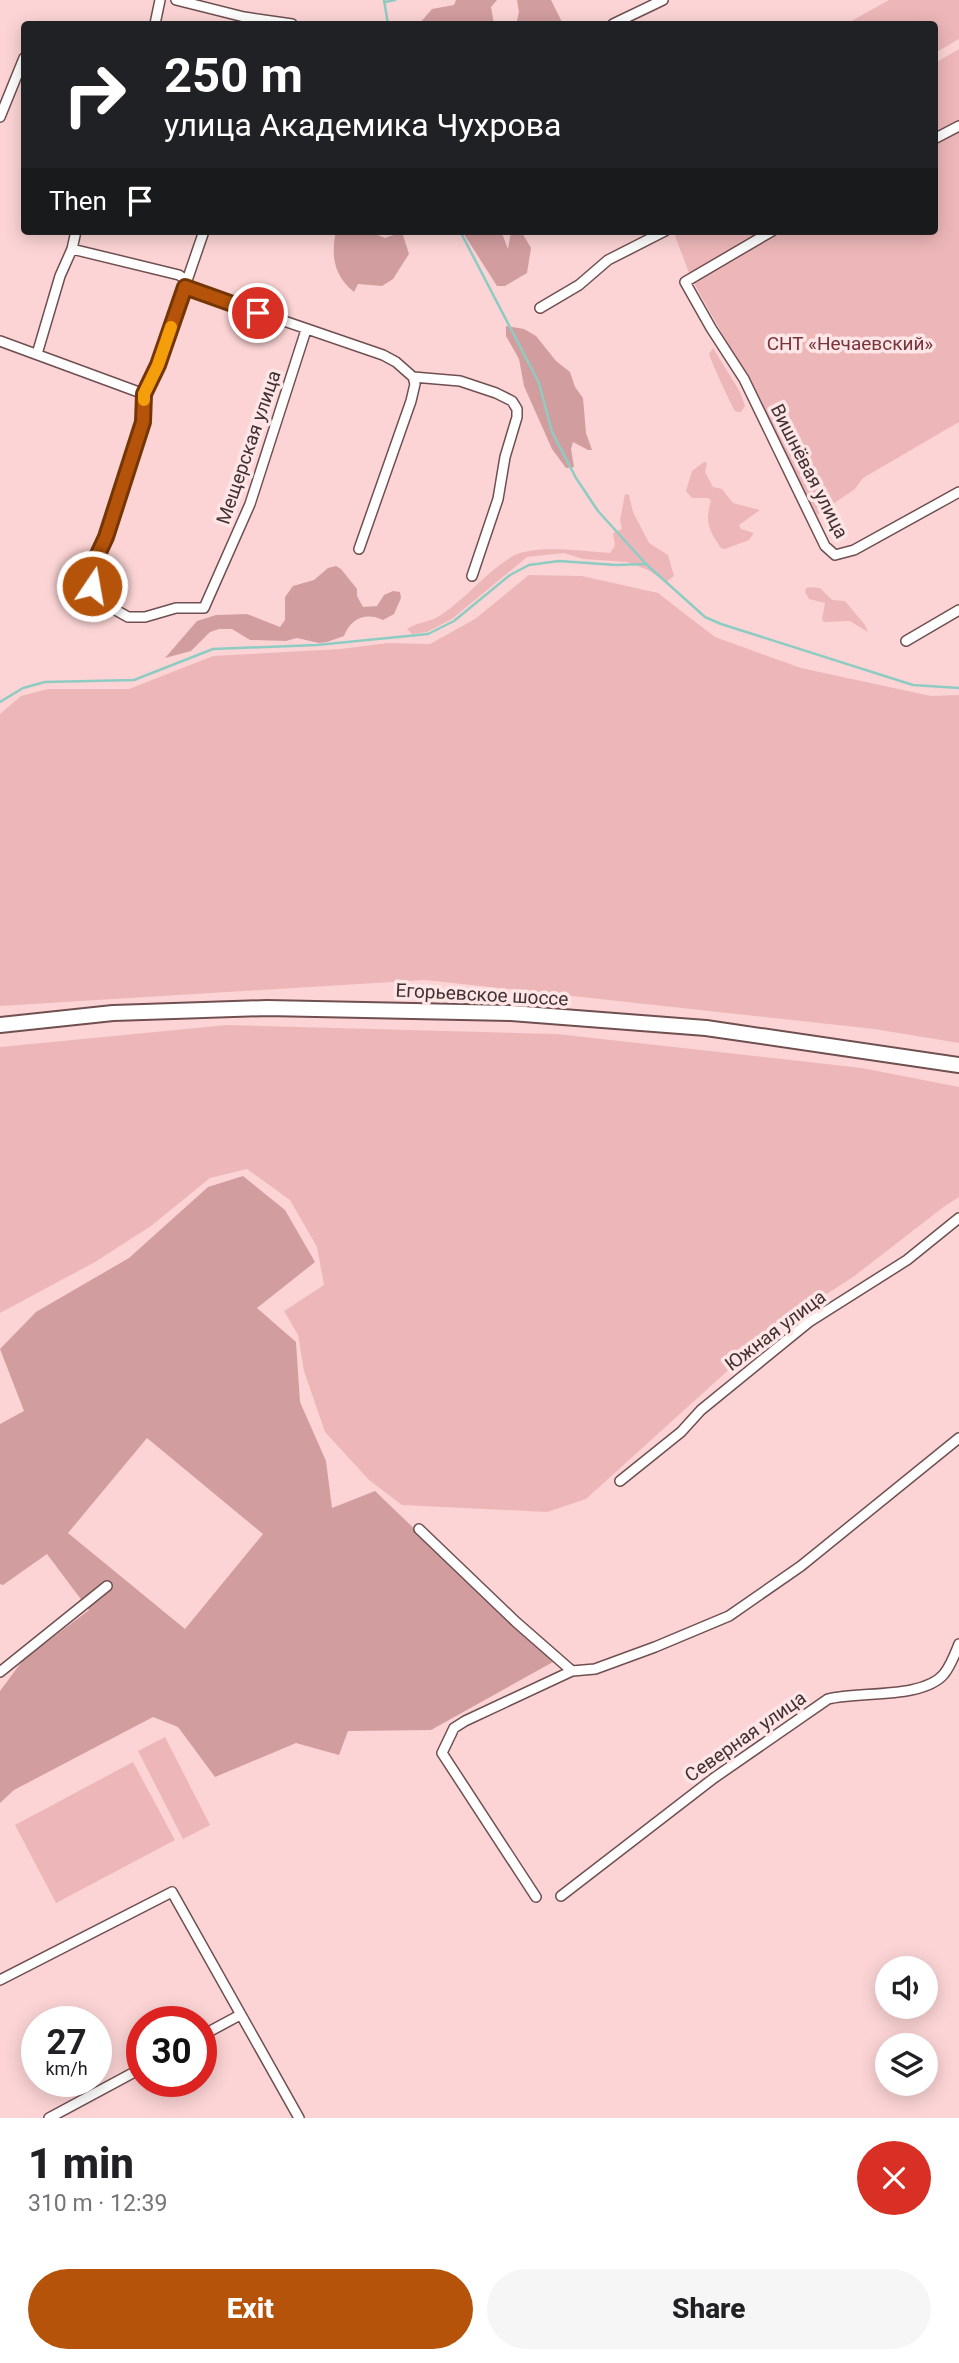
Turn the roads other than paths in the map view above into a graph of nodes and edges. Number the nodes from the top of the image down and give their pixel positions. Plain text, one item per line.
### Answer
1 (160, 0) edge
2 (176, 0) edge
3 (663, 0) edge
4 (156, 21) edge
5 (267, 21) edge
6 (619, 21) edge
7 (21, 65) edge
8 (0, 117) edge
9 (959, 126) edge
10 (938, 137) edge
11 (75, 235) edge
12 (203, 235) edge
13 (657, 235) edge
14 (765, 235) edge
15 (72, 249) junction
16 (186, 284) junction
17 (540, 308) dead end
18 (306, 330) junction
19 (0, 341) edge
20 (37, 354) junction
21 (413, 377) junction
22 (144, 394) junction
23 (959, 492) edge
24 (359, 549) dead end
25 (472, 576) dead end
26 (959, 610) edge
27 (906, 641) dead end
28 (0, 1025) edge
29 (959, 1065) edge
30 (959, 1218) edge
31 (959, 1438) edge
32 (620, 1481) dead end
33 (419, 1529) dead end
34 (107, 1586) dead end
35 (959, 1644) edge
36 (572, 1671) junction
37 (0, 1672) edge
38 (561, 1896) dead end
39 (536, 1898) dead end
40 (0, 1980) edge
41 (240, 2015) junction
42 (217, 2027) edge
43 (126, 2077) edge
44 (49, 2118) edge
45 (299, 2118) edge

1 - 4 street
2 - 5 street
3 - 6 street
7 - 8 street
9 - 10 street
11 - 15 street
12 - 16 street
13 - 17 street
14 - 23 street, Вишнёвая улица
15 - 16 street
15 - 20 street
16 - 18 street
16 - 22 street
18 - 21 street
18 - 22 street, Мещерская улица
19 - 20 street
20 - 22 street
21 - 24 street
21 - 25 street
26 - 27 street
28 - 29 main road, Егорьевское шоссе
30 - 32 street, Южная улица
31 - 36 street
33 - 36 street
34 - 37 street
35 - 38 street, Северная улица
36 - 39 street
40 - 41 street
41 - 42 street
41 - 45 street
43 - 44 street

